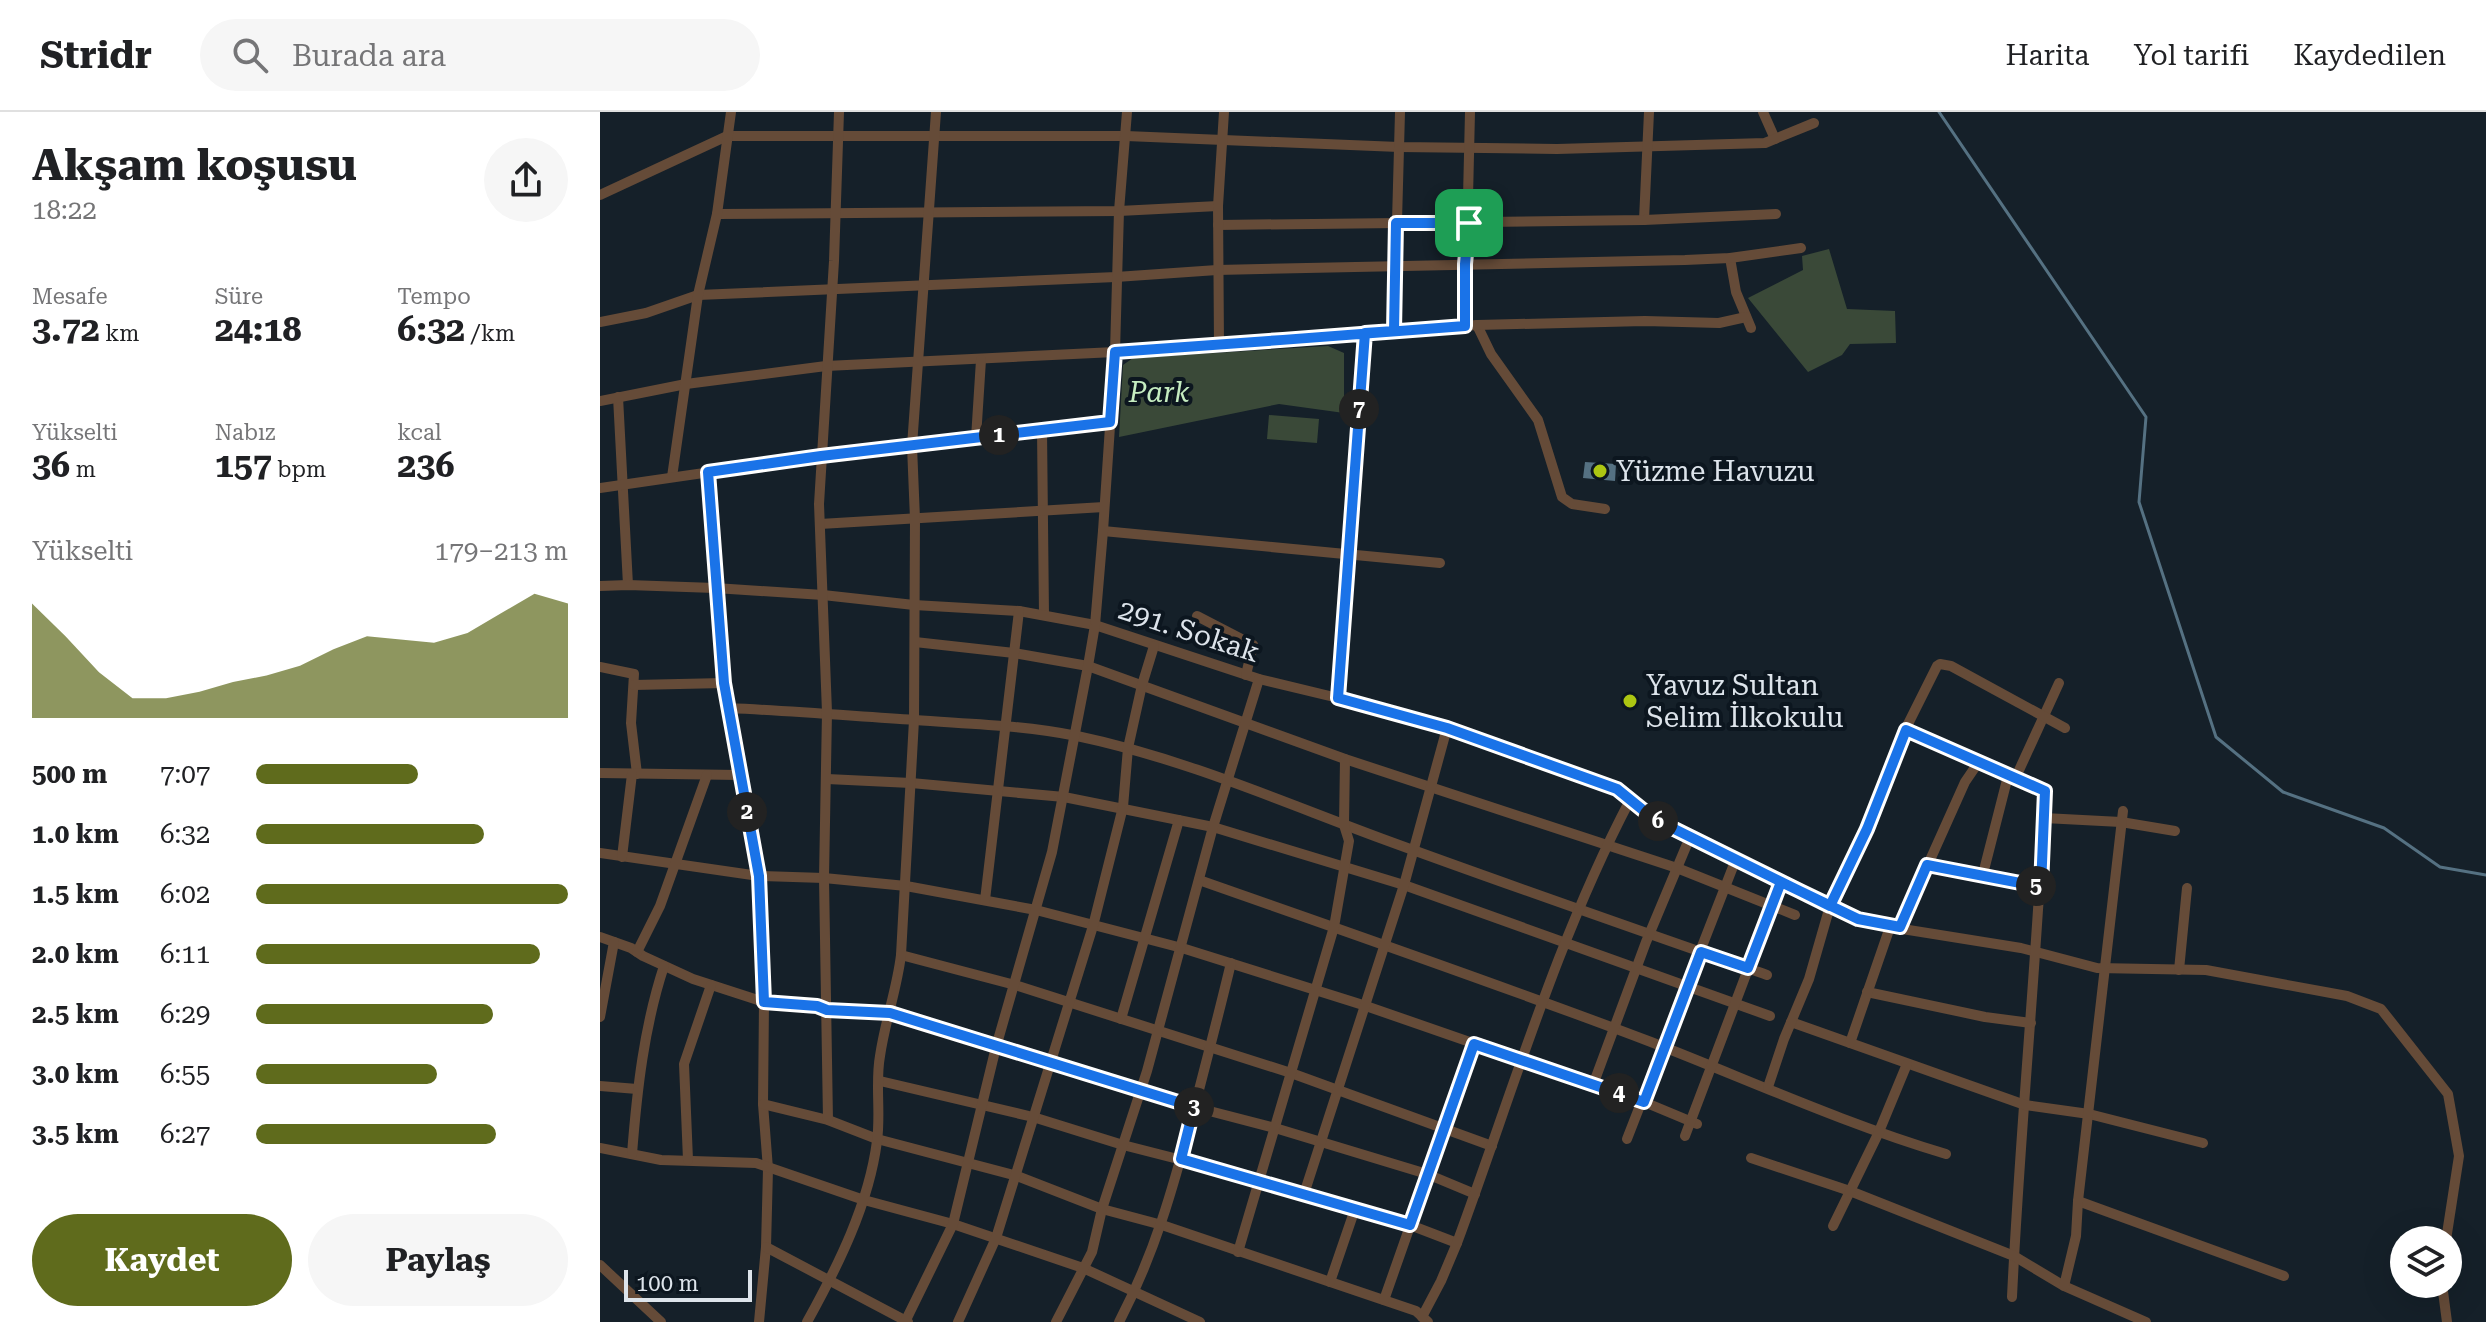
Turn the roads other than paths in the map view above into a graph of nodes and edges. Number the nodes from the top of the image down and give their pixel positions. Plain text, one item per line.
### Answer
1 (731, 112) edge
2 (839, 112) edge
3 (936, 112) edge
4 (1127, 112) edge
5 (1224, 112) edge
6 (1400, 112) edge
7 (1470, 112) edge
8 (1649, 112) edge
9 (1763, 112) edge
10 (1814, 123) dead end
11 (935, 135) junction
12 (727, 136) junction
13 (839, 136) junction
14 (1126, 136) junction
15 (1775, 139) junction
16 (1222, 141) junction
17 (1646, 146) junction
18 (1399, 147) junction
19 (1470, 147) junction
20 (600, 195) edge
21 (1218, 206) junction
22 (836, 211) junction
23 (1119, 211) junction
24 (930, 213) junction
25 (717, 214) junction
26 (1776, 214) dead end
27 (1644, 220) junction
28 (1396, 223) junction
29 (1469, 223) junction
30 (1218, 225) junction
31 (1801, 248) dead end
32 (1730, 258) junction
33 (1465, 264) junction
34 (1396, 266) junction
35 (1217, 270) junction
36 (1116, 277) junction
37 (923, 285) junction
38 (832, 290) junction
39 (698, 295) junction
40 (1746, 317) junction
41 (600, 322) edge
42 (1477, 325) junction
43 (1465, 326) junction
44 (1751, 328) dead end
45 (1394, 331) junction
46 (1365, 333) junction
47 (1219, 344) junction
48 (1115, 352) junction
49 (981, 360) junction
50 (917, 363) junction
51 (826, 366) junction
52 (686, 384) junction
53 (618, 397) junction
54 (600, 401) edge
55 (1110, 422) junction
56 (1042, 430) junction
57 (976, 438) junction
58 (912, 446) junction
59 (821, 456) junction
60 (708, 472) junction
61 (672, 477) junction
62 (623, 484) junction
63 (600, 488) edge
64 (1104, 507) junction
65 (1043, 509) junction
66 (1605, 509) dead end
67 (915, 519) junction
68 (820, 524) junction
69 (1103, 531) junction
70 (1347, 555) junction
71 (1440, 563) dead end
72 (628, 585) junction
73 (600, 586) edge
74 (715, 588) junction
75 (823, 595) junction
76 (914, 605) junction
77 (1019, 611) junction
78 (1044, 615) junction
79 (1197, 616) dead end
80 (1095, 625) junction
81 (915, 642) junction
82 (1154, 646) junction
83 (1014, 653) junction
84 (1088, 666) junction
85 (600, 667) edge
86 (1246, 675) junction
87 (1259, 679) junction
88 (724, 683) junction
89 (2059, 683) dead end
90 (634, 685) junction
91 (1142, 685) junction
92 (1338, 698) junction
93 (729, 708) junction
94 (827, 712) junction
95 (2045, 717) junction
96 (914, 720) junction
97 (1246, 723) junction
98 (1005, 725) junction
99 (1447, 728) junction
100 (2065, 728) dead end
101 (1906, 730) junction
102 (1075, 736) junction
103 (1128, 748) junction
104 (1345, 759) junction
105 (1978, 763) junction
106 (600, 773) edge
107 (634, 774) junction
108 (707, 775) junction
109 (739, 775) junction
110 (2012, 777) junction
111 (827, 779) junction
112 (1228, 780) junction
113 (911, 783) junction
114 (1430, 785) junction
115 (998, 790) junction
116 (1064, 797) junction
117 (1630, 800) junction
118 (1123, 807) junction
119 (2122, 817) junction
120 (2044, 818) junction
121 (1179, 820) junction
122 (1344, 825) junction
123 (1213, 827) junction
124 (2175, 831) dead end
125 (1690, 837) junction
126 (1606, 845) junction
127 (1412, 850) junction
128 (600, 853) edge
129 (622, 857) junction
130 (1736, 859) junction
131 (676, 865) junction
132 (1927, 865) junction
133 (1344, 867) junction
134 (1677, 868) junction
135 (1983, 874) junction
136 (759, 876) junction
137 (824, 878) junction
138 (1199, 880) junction
139 (1781, 882) junction
140 (1404, 885) junction
141 (906, 886) junction
142 (1724, 887) junction
143 (2041, 887) junction
144 (2187, 888) dead end
145 (985, 900) junction
146 (1772, 906) junction
147 (1830, 906) junction
148 (1579, 909) junction
149 (1036, 910) junction
150 (1795, 915) dead end
151 (1093, 926) junction
152 (1334, 927) junction
153 (1895, 927) junction
154 (1649, 934) junction
155 (600, 937) edge
156 (1144, 938) junction
157 (614, 942) junction
158 (1563, 944) junction
159 (1384, 945) junction
160 (1182, 948) junction
161 (637, 952) junction
162 (1701, 952) junction
163 (2036, 952) junction
164 (901, 955) junction
165 (1231, 963) junction
166 (664, 966) junction
167 (1748, 968) junction
168 (2105, 968) junction
169 (1636, 969) junction
170 (2179, 970) junction
171 (1767, 975) dead end
172 (604, 985) edge
173 (711, 985) junction
174 (1015, 985) junction
175 (1687, 987) junction
176 (1316, 990) junction
177 (1867, 992) junction
178 (1541, 1001) junction
179 (764, 1002) junction
180 (1069, 1002) junction
181 (1735, 1003) junction
182 (1363, 1005) junction
183 (827, 1010) junction
184 (890, 1013) junction
185 (1770, 1016) dead end
186 (600, 1017) edge
187 (1121, 1019) junction
188 (1791, 1022) junction
189 (2031, 1023) junction
190 (1614, 1028) junction
191 (1157, 1032) junction
192 (1850, 1043) junction
193 (1474, 1044) junction
194 (996, 1047) junction
195 (1663, 1047) junction
196 (1211, 1050) junction
197 (1521, 1059) junction
198 (1050, 1062) junction
199 (1907, 1064) junction
200 (1711, 1065) junction
201 (1291, 1073) junction
202 (880, 1081) junction
203 (1593, 1085) junction
204 (600, 1086) edge
205 (1768, 1087) junction
206 (637, 1089) junction
207 (1141, 1090) junction
208 (1339, 1090) junction
209 (1644, 1102) junction
210 (763, 1104) junction
211 (982, 1105) junction
212 (2025, 1105) junction
213 (1194, 1107) junction
214 (2089, 1114) junction
215 (1033, 1117) junction
216 (828, 1120) junction
217 (1694, 1122) junction
218 (1444, 1127) junction
219 (1275, 1128) junction
220 (1878, 1134) junction
221 (1685, 1136) dead end
222 (877, 1139) junction
223 (1627, 1139) dead end
224 (1323, 1142) junction
225 (2203, 1143) dead end
226 (1123, 1145) junction
227 (1492, 1146) junction
228 (601, 1151) edge
229 (632, 1154) junction
230 (1946, 1154) dead end
231 (1751, 1158) dead end
232 (1181, 1159) junction
233 (688, 1160) junction
234 (967, 1164) junction
235 (768, 1169) junction
236 (1427, 1174) junction
237 (1017, 1176) junction
238 (1260, 1180) junction
239 (1850, 1191) junction
240 (1304, 1194) junction
241 (1475, 1194) junction
242 (864, 1200) junction
243 (2078, 1201) junction
244 (1102, 1209) junction
245 (1355, 1209) junction
246 (953, 1224) junction
247 (1162, 1225) junction
248 (1410, 1225) junction
249 (1833, 1226) dead end
250 (2448, 1226) edge
251 (996, 1238) junction
252 (1457, 1243) junction
253 (766, 1247) junction
254 (1238, 1252) junction
255 (2014, 1256) junction
256 (600, 1265) edge
257 (1083, 1268) junction
258 (2284, 1276) dead end
259 (829, 1279) junction
260 (1330, 1282) junction
261 (2064, 1286) junction
262 (1135, 1291) junction
263 (2012, 1297) dead end
264 (2444, 1298) edge
265 (1384, 1300) junction
266 (648, 1309) junction
267 (1425, 1319) edge
268 (641, 1322) edge
269 (661, 1322) edge
270 (759, 1322) edge
271 (807, 1322) edge
272 (907, 1322) edge
273 (958, 1322) edge
274 (1056, 1322) edge
275 (1119, 1322) edge
276 (1200, 1322) edge
277 (2146, 1322) edge
278 (2447, 1322) edge

1 - 12 street
2 - 13 street
3 - 11 street
4 - 14 street
5 - 16 street
6 - 18 street
7 - 19 street
8 - 17 street
9 - 15 street
10 - 15 street
11 - 13 street
11 - 14 street
11 - 24 street
12 - 13 street
12 - 20 street
12 - 25 street
13 - 22 street
14 - 16 street
14 - 23 street
15 - 17 street
16 - 18 street
16 - 21 street
17 - 19 street
17 - 27 street
18 - 19 street
18 - 28 street
19 - 29 street
21 - 23 street
21 - 30 street
22 - 24 street
22 - 25 street
22 - 38 street
23 - 24 street
23 - 36 street
24 - 37 street
25 - 39 street
26 - 27 street
27 - 29 street
28 - 29 street
28 - 30 street
28 - 34 street
29 - 33 street
30 - 35 street
31 - 32 street
32 - 33 street
32 - 40 street
33 - 34 street
33 - 43 street
34 - 35 street
34 - 45 street
35 - 36 street
35 - 47 street
36 - 37 street
36 - 48 street
37 - 38 street
37 - 50 street
38 - 39 street
38 - 51 street
39 - 41 street
39 - 52 street
40 - 42 street
40 - 44 street
42 - 43 street
42 - 66 street
43 - 45 street
45 - 46 street
46 - 47 street
46 - 70 street
47 - 48 street
48 - 49 street
48 - 55 street
49 - 50 street
49 - 57 street
50 - 51 street
50 - 58 street
51 - 52 street
51 - 59 street
52 - 53 street
52 - 61 street
53 - 54 street
53 - 62 street
55 - 56 street
55 - 64 street
56 - 57 street
56 - 65 street
57 - 58 street
58 - 59 street
58 - 67 street
59 - 60 street
59 - 68 street
60 - 61 street
60 - 74 street
61 - 62 street
62 - 63 street
62 - 72 street
64 - 65 street
64 - 69 street
65 - 67 street
65 - 78 street
67 - 68 street
67 - 76 street
68 - 75 street
69 - 70 street
69 - 80 street
70 - 71 street
70 - 92 street
72 - 73 street, 291. Sokak
72 - 74 street, 291. Sokak
74 - 75 street, 291. Sokak
74 - 88 street
75 - 76 street, 291. Sokak
75 - 94 street
76 - 77 street, 291. Sokak
76 - 81 street
77 - 78 street, 291. Sokak
77 - 83 street
78 - 80 street, 291. Sokak
79 - 86 street
80 - 82 street, 291. Sokak
80 - 84 street
81 - 83 street
81 - 96 street
82 - 86 street, 291. Sokak
82 - 91 street
83 - 84 street
83 - 98 street
84 - 91 street
84 - 102 street
85 - 90 street
86 - 87 street, 291. Sokak
87 - 92 street, 291. Sokak
87 - 97 street
88 - 90 street
88 - 93 street
89 - 95 street
90 - 107 street
91 - 97 street
91 - 103 street
92 - 99 street, 291. Sokak
93 - 94 street
93 - 109 street
94 - 96 street
94 - 111 street
95 - 100 street
95 - 101 street
95 - 110 street
96 - 98 street
96 - 113 street
97 - 104 street
97 - 112 street
98 - 102 street
98 - 115 street
99 - 114 street
99 - 117 street, 291. Sokak
101 - 105 street
101 - 147 street
102 - 103 street
102 - 116 street
103 - 112 street
103 - 118 street
104 - 114 street
104 - 122 street
105 - 110 street
105 - 132 street
106 - 107 street
107 - 108 street
107 - 129 street
108 - 109 street
108 - 131 street
109 - 136 street
110 - 120 street
110 - 135 street
111 - 113 street
111 - 137 street
112 - 122 street
112 - 123 street
113 - 115 street
113 - 141 street
114 - 126 street
114 - 127 street
115 - 116 street
115 - 145 street
116 - 118 street
116 - 149 street
117 - 125 street, 291. Sokak
117 - 126 street
118 - 121 street
118 - 151 street
119 - 120 street
119 - 124 street
119 - 168 street
120 - 143 street
121 - 123 street
121 - 156 street
122 - 127 street
122 - 133 street
123 - 133 street
123 - 138 street
125 - 130 street, 291. Sokak
125 - 134 street
126 - 134 street
126 - 148 street
127 - 140 street
127 - 148 street
128 - 129 street
129 - 131 street
130 - 139 street, 291. Sokak
130 - 142 street
131 - 136 street
131 - 161 street
132 - 135 street
132 - 153 street
133 - 140 street
133 - 152 street
134 - 142 street
134 - 154 street
135 - 143 street
136 - 137 street
136 - 179 street
137 - 141 street
137 - 183 street
138 - 152 street
138 - 160 street
139 - 146 street
139 - 147 street, 291. Sokak
140 - 158 street
140 - 159 street
141 - 145 street
141 - 164 street
142 - 146 street
142 - 162 street
143 - 163 street
144 - 170 street
145 - 149 street
146 - 150 street
146 - 167 street
147 - 153 street, 291. Sokak
147 - 188 street
148 - 154 street
148 - 158 street
149 - 151 street
149 - 174 street
151 - 156 street
151 - 180 street
152 - 159 street
152 - 176 street
153 - 163 street, 291. Sokak
153 - 177 street
154 - 162 street
154 - 169 street
155 - 157 street
156 - 160 street
156 - 187 street
157 - 161 street
157 - 172 street
158 - 169 street
158 - 178 street
159 - 178 street
159 - 182 street
160 - 165 street
160 - 191 street
161 - 166 street
162 - 167 street
162 - 175 street
163 - 168 street, 291. Sokak
163 - 189 street
164 - 174 street
164 - 184 street
165 - 176 street
165 - 196 street
166 - 173 street
166 - 206 street
167 - 171 street
167 - 181 street
168 - 170 street, 291. Sokak
168 - 214 street
169 - 175 street
169 - 190 street
170 - 250 street, 291. Sokak
172 - 186 street
173 - 179 street
173 - 233 street
174 - 180 street
174 - 194 street
175 - 181 street
175 - 195 street
176 - 182 street
176 - 201 street
177 - 189 street
177 - 192 street
178 - 190 street
178 - 197 street
179 - 183 street
179 - 210 street
180 - 187 street
180 - 198 street
181 - 185 street
181 - 200 street
182 - 193 street
182 - 208 street
183 - 184 street
183 - 216 street
184 - 194 street
184 - 202 street
187 - 191 street
188 - 192 street
188 - 205 street
189 - 212 street
190 - 195 street
190 - 203 street
191 - 196 street
191 - 207 street
192 - 199 street
193 - 197 street
193 - 218 street
194 - 198 street
194 - 211 street
195 - 200 street
195 - 209 street
196 - 201 street
196 - 213 street
197 - 203 street
197 - 227 street
198 - 207 street
198 - 215 street
199 - 212 street
199 - 220 street
200 - 205 street
200 - 217 street
201 - 208 street
201 - 219 street
202 - 211 street
202 - 222 street
203 - 209 street
204 - 206 street
205 - 220 street
206 - 229 street
207 - 213 street
207 - 226 street
208 - 218 street
208 - 224 street
209 - 217 street
209 - 223 street
210 - 216 street
210 - 235 street
211 - 215 street
211 - 234 street
212 - 214 street
212 - 255 street
213 - 219 street
213 - 232 street
214 - 225 street
214 - 243 street
215 - 226 street
215 - 237 street
216 - 222 street
217 - 221 street
218 - 227 street
218 - 236 street
219 - 224 street
219 - 238 street
220 - 230 street
220 - 239 street
222 - 234 street
222 - 242 street
224 - 236 street
224 - 240 street
226 - 232 street
226 - 244 street
227 - 241 street
228 - 229 street
229 - 233 street
231 - 239 street
232 - 238 street
232 - 247 street
233 - 235 street
234 - 237 street
234 - 246 street
235 - 242 street
235 - 253 street
236 - 241 street
236 - 248 street
237 - 244 street
237 - 251 street
238 - 240 street
238 - 254 street
239 - 249 street
239 - 255 street
240 - 245 street
241 - 252 street
242 - 246 street
242 - 259 street
243 - 258 street
243 - 261 street
244 - 247 street
244 - 257 street
245 - 248 street
245 - 260 street
246 - 251 street
246 - 272 street
247 - 254 street
247 - 262 street
248 - 252 street
248 - 265 street
251 - 257 street
251 - 273 street
252 - 267 street
253 - 259 street
253 - 270 street
254 - 260 street
255 - 261 street
255 - 263 street
256 - 266 street
257 - 262 street
257 - 274 street
259 - 271 street
259 - 272 street
260 - 265 street
261 - 277 street
262 - 275 street
262 - 276 street
264 - 278 street
265 - 267 street
266 - 268 street
266 - 269 street

